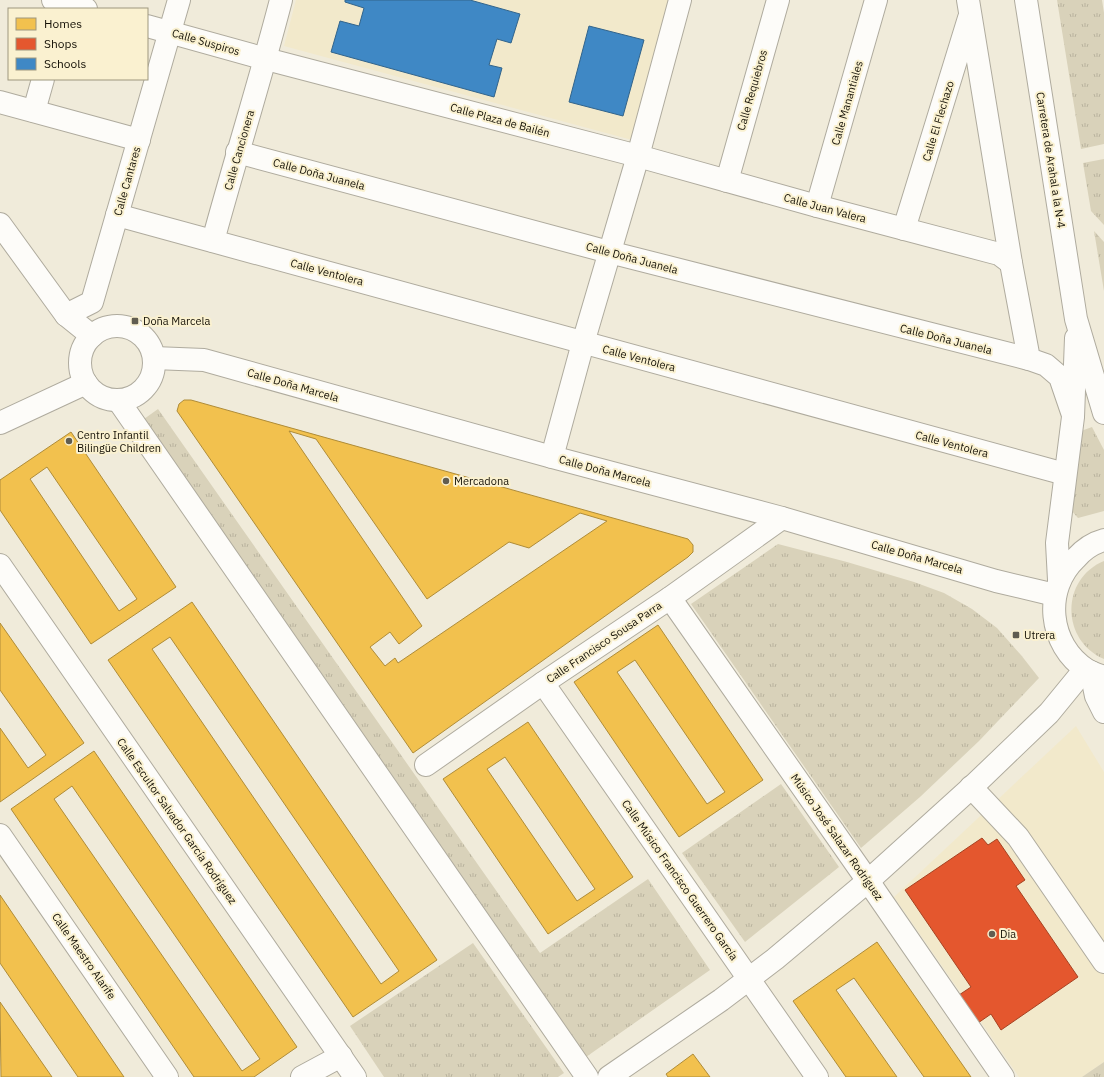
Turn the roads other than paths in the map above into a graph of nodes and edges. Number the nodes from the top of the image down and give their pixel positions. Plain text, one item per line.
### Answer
1 (179, 0) edge
2 (281, 0) edge
3 (680, 0) edge
4 (778, 0) edge
5 (876, 0) edge
6 (1026, 0) edge
7 (60, 4) edge
8 (970, 7) edge
9 (81, 8) edge
10 (148, 26) edge
11 (171, 32) junction
12 (266, 59) junction
13 (43, 80) edge
14 (0, 102) edge
15 (34, 111) junction
16 (139, 140) junction
17 (237, 152) junction
18 (638, 156) junction
19 (727, 181) junction
20 (817, 206) junction
21 (117, 215) junction
22 (0, 224) edge
23 (904, 229) junction
24 (213, 241) junction
25 (609, 252) junction
26 (1011, 263) junction
27 (66, 315) junction
28 (1076, 319) junction
29 (92, 336) junction
30 (583, 343) junction
31 (154, 358) junction
32 (1029, 359) junction
33 (86, 383) junction
34 (118, 400) junction
35 (1104, 413) edge
36 (1073, 417) junction
37 (0, 423) edge
38 (552, 457) junction
39 (1065, 474) junction
40 (782, 518) junction
41 (1104, 540) edge
42 (0, 565) edge
43 (1057, 587) junction
44 (670, 598) junction
45 (1094, 673) edge
46 (543, 683) junction
47 (1104, 712) edge
48 (426, 765) dead end
49 (971, 788) junction
50 (0, 836) edge
51 (868, 881) junction
52 (1104, 962) edge
53 (748, 979) junction
54 (341, 1056) junction
55 (167, 1077) edge
56 (302, 1077) edge
57 (355, 1077) edge
58 (587, 1077) edge
59 (609, 1077) edge
60 (817, 1077) edge
61 (1003, 1077) edge

1 - 11 street, Calle Cantares
2 - 12 street
3 - 18 street
4 - 19 street, Calle Requiebros
5 - 20 street, Calle Manantiales
6 - 28 street, Carretera de Arahal a la N-4
7 - 9 street
8 - 23 street, Calle El Flechazo
8 - 26 street
10 - 11 street, Calle Suspiros
11 - 12 street, Calle Suspiros
11 - 16 street, Calle Cantares
12 - 17 street, Calle Cancionera
12 - 18 street, Calle Plaza de Bailén
13 - 15 street
14 - 15 street
15 - 16 street
16 - 21 street, Calle Cantares
17 - 24 street, Calle Cancionera
17 - 25 street, Calle Doña Juanela
18 - 19 street, Calle Juan Valera
18 - 25 street
19 - 20 street, Calle Juan Valera
20 - 23 street, Calle Juan Valera
21 - 24 street, Calle Ventolera
21 - 27 street, Calle Cantares
22 - 27 street
23 - 26 street, Calle Juan Valera
24 - 30 street, Calle Ventolera
25 - 30 street
25 - 32 street, Calle Doña Juanela
26 - 32 street
27 - 29 street
28 - 35 street, Carretera de Arahal a la N-4
28 - 36 street, Carretera de Arahal a la N-4
29 - 31 street
29 - 33 street
30 - 38 street
30 - 39 street, Calle Ventolera
31 - 34 street
31 - 38 street, Calle Doña Marcela
32 - 36 street, Calle Doña Juanela
33 - 34 street
33 - 37 street
34 - 58 street
36 - 39 street, Carretera de Arahal a la N-4
38 - 40 street, Calle Doña Marcela
39 - 43 street, Carretera de Arahal a la N-4
40 - 43 street, Calle Doña Marcela
40 - 44 street, Calle Francisco Sousa Parra
41 - 43 street
42 - 54 street, Calle Escultor Salvador García Rodríguez
43 - 45 street, Carretera de Arahal a la N-4
44 - 46 street, Calle Francisco Sousa Parra
44 - 51 street, Músico José Salazar Rodríguez
45 - 47 street
45 - 49 street
46 - 48 street, Calle Francisco Sousa Parra
46 - 53 street, Calle Músico Francisco Guerrero García
49 - 51 street
49 - 52 street
50 - 55 street, Calle Maestro Alarife
51 - 53 street
51 - 61 street, Músico José Salazar Rodríguez
53 - 59 street
53 - 60 street, Calle Músico Francisco Guerrero García
54 - 56 street
54 - 57 street, Calle Escultor Salvador García Rodríguez

